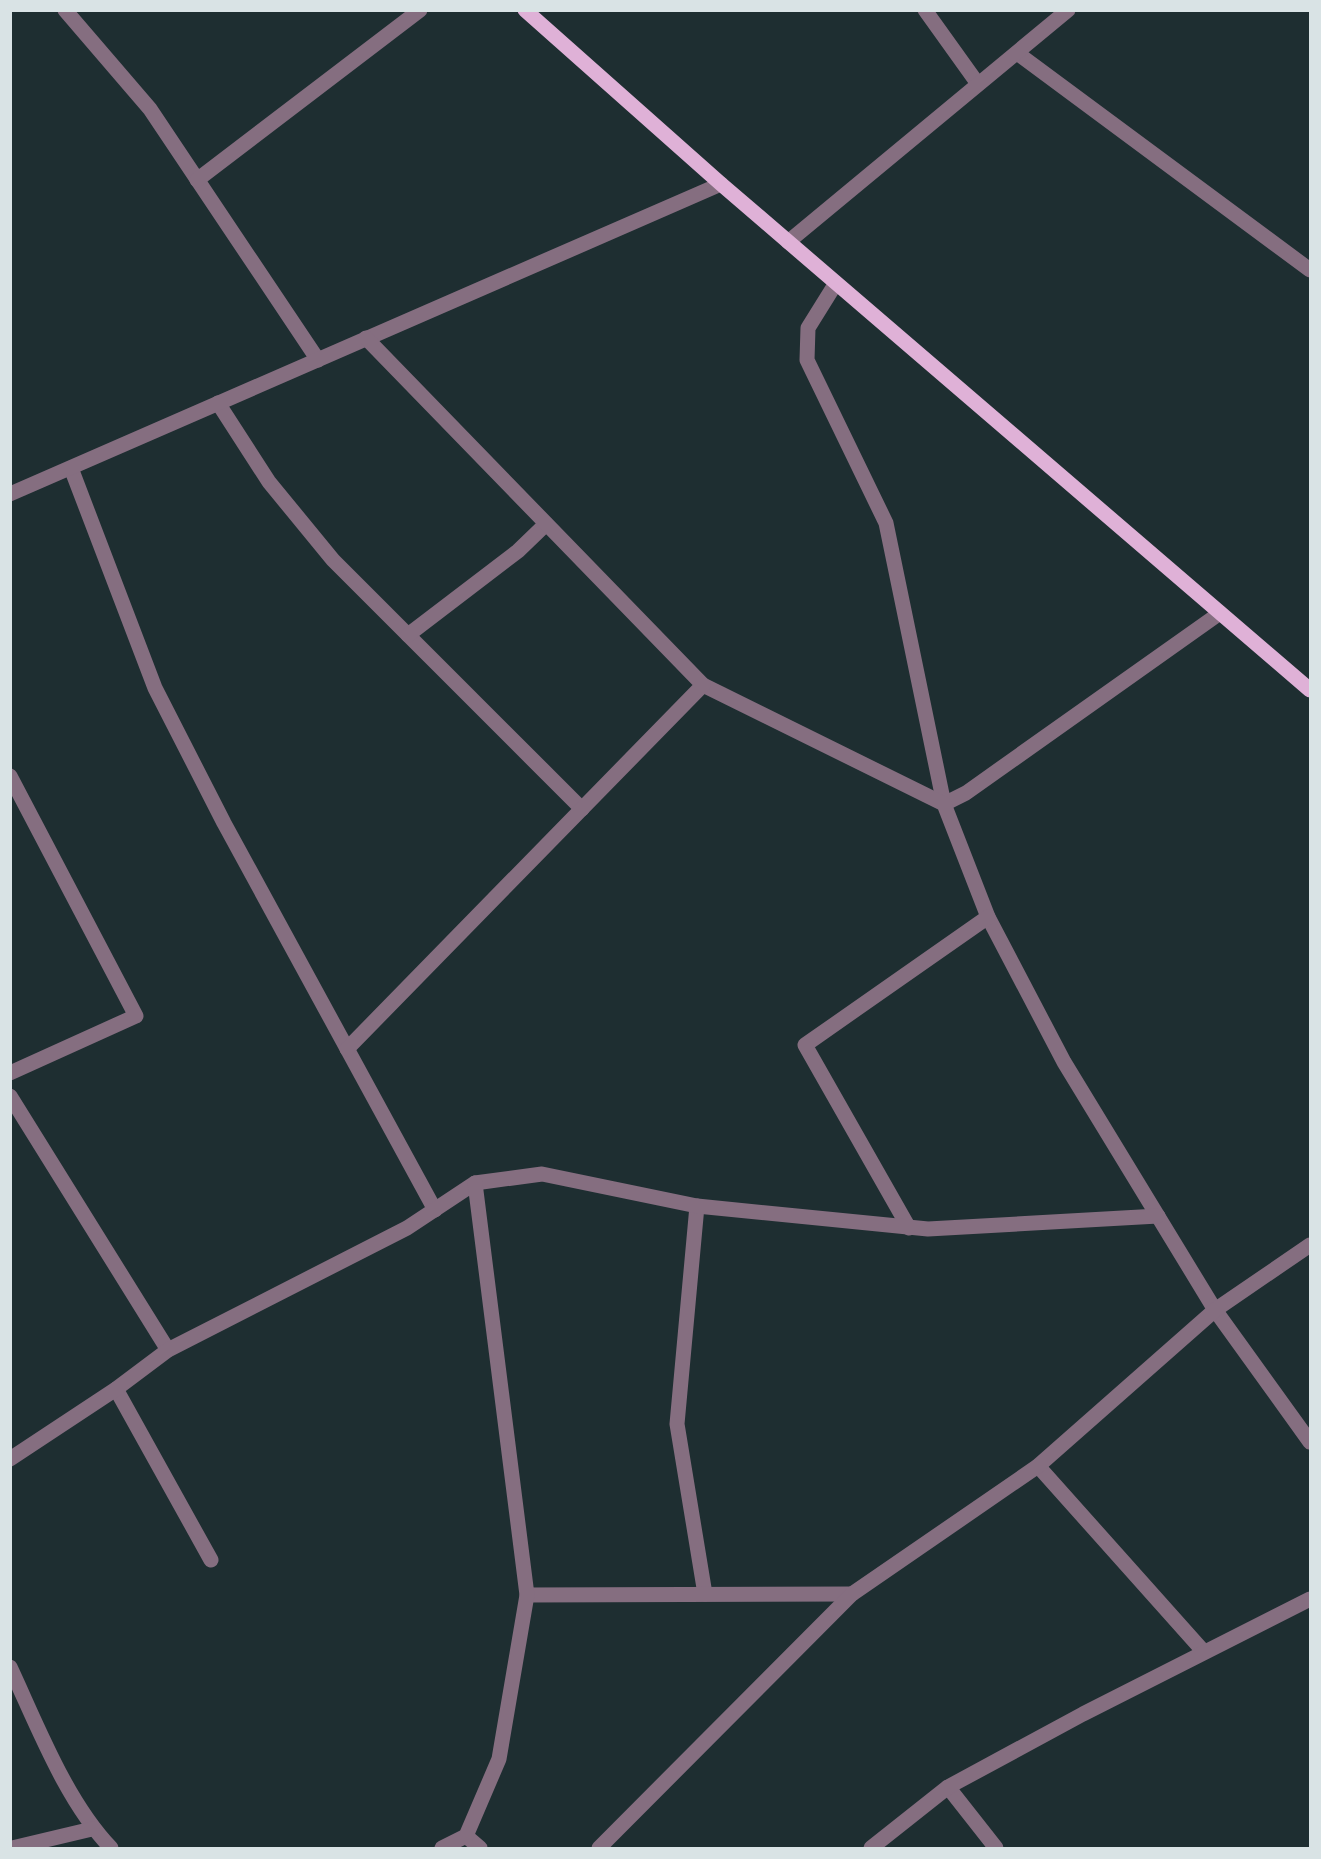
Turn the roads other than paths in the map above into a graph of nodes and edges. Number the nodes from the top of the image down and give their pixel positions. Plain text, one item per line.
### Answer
1 (65, 10) edge
2 (420, 10) edge
3 (525, 10) edge
4 (925, 10) edge
5 (1068, 10) edge
6 (1017, 53) junction
7 (978, 84) junction
8 (197, 180) junction
9 (721, 184) junction
10 (788, 242) junction
11 (1311, 270) edge
12 (836, 283) junction
13 (366, 338) junction
14 (318, 360) junction
15 (219, 403) junction
16 (71, 468) junction
17 (10, 494) edge
18 (546, 524) junction
19 (1220, 613) junction
20 (408, 635) junction
21 (703, 686) junction
22 (1311, 690) edge
23 (10, 776) edge
24 (944, 804) junction
25 (582, 809) junction
26 (988, 917) junction
27 (347, 1049) junction
28 (10, 1073) edge
29 (10, 1096) edge
30 (475, 1183) junction
31 (697, 1206) junction
32 (435, 1210) junction
33 (1158, 1216) junction
34 (909, 1228) junction
35 (1311, 1245) edge
36 (1215, 1310) junction
37 (168, 1350) junction
38 (116, 1389) junction
39 (1311, 1442) edge
40 (10, 1459) edge
41 (1038, 1466) junction
42 (212, 1560) dead end
43 (705, 1594) junction
44 (852, 1594) junction
45 (527, 1595) junction
46 (1311, 1599) edge
47 (1204, 1652) junction
48 (10, 1667) edge
49 (948, 1787) junction
50 (92, 1829) junction
51 (466, 1836) junction
52 (12, 1848) edge
53 (111, 1848) edge
54 (442, 1848) edge
55 (480, 1848) edge
56 (599, 1848) edge
57 (871, 1848) edge
58 (996, 1848) edge

1 - 8 street
2 - 8 street
3 - 9 main road
4 - 7 street
5 - 6 street
6 - 7 street
6 - 11 street
7 - 10 street
8 - 14 street
9 - 10 main road
9 - 13 street
10 - 12 main road
12 - 19 main road
12 - 24 street
13 - 14 street
13 - 18 street
14 - 15 street
15 - 16 street
15 - 20 street
16 - 17 street
16 - 27 street
18 - 20 street
18 - 21 street
19 - 22 main road
19 - 24 street
20 - 25 street
21 - 24 street
21 - 25 street
23 - 28 street
24 - 26 street
25 - 27 street
26 - 33 street
26 - 34 street
27 - 32 street
29 - 37 street
30 - 31 street
30 - 32 street
30 - 45 street
31 - 34 street
31 - 43 street
32 - 37 street
33 - 34 street
33 - 36 street
35 - 36 street
36 - 39 street
36 - 41 street
37 - 38 street
38 - 40 street
38 - 42 street
41 - 44 street
41 - 47 street
43 - 44 street
43 - 45 street
44 - 56 street
45 - 51 street
46 - 47 street
47 - 49 street
48 - 50 street
49 - 57 street
49 - 58 street
50 - 52 street
50 - 53 street
51 - 54 street
51 - 55 street

